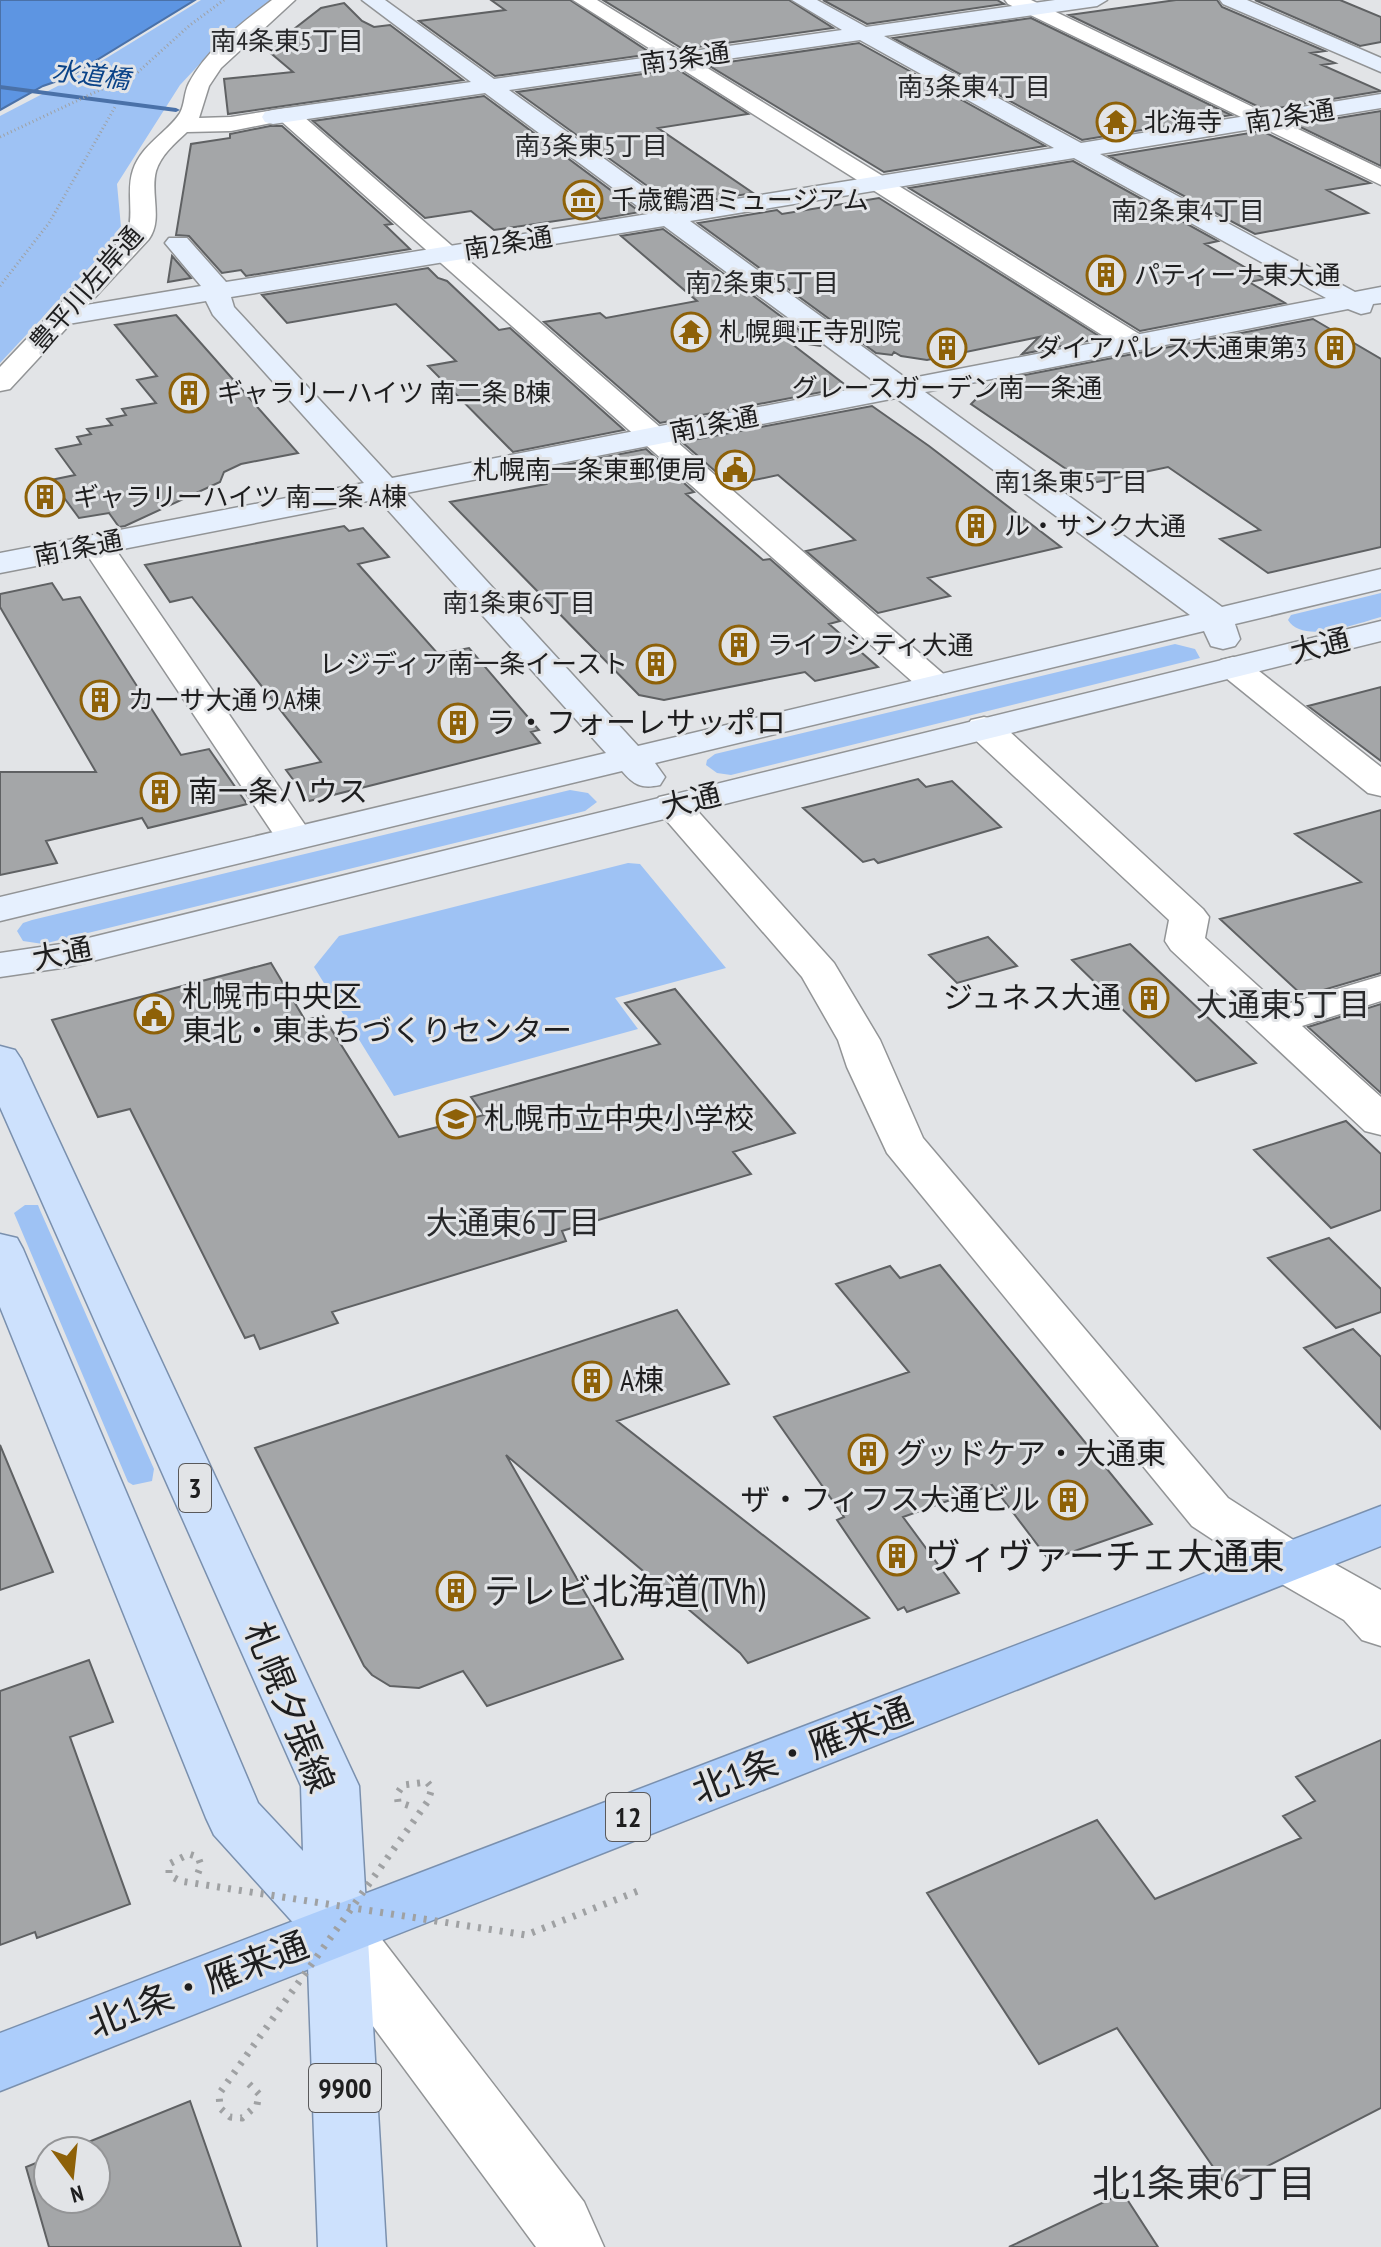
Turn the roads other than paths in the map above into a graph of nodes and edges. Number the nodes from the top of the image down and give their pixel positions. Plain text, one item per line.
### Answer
1 (285, 0) edge
2 (372, 0) edge
3 (583, 0) edge
4 (802, 0) edge
5 (1097, 0) edge
6 (1230, 0) edge
7 (1024, 4) edge
8 (861, 33) junction
9 (680, 59) junction
10 (1381, 66) edge
11 (489, 86) junction
12 (1381, 101) edge
13 (281, 116) junction
14 (1262, 120) junction
15 (179, 125) junction
16 (1076, 151) junction
17 (1381, 178) edge
18 (879, 183) junction
19 (670, 217) junction
20 (178, 243) dead end
21 (447, 253) junction
22 (216, 292) junction
23 (1381, 295) edge
24 (1351, 301) junction
25 (62, 317) junction
26 (1381, 317) edge
27 (1134, 343) junction
28 (0, 383) edge
29 (902, 387) junction
30 (653, 436) junction
31 (384, 488) junction
32 (96, 544) junction
33 (0, 563) edge
34 (1381, 579) edge
35 (1217, 619) junction
36 (1381, 631) edge
37 (1233, 667) junction
38 (936, 685) junction
39 (984, 728) junction
40 (631, 759) junction
41 (1381, 785) edge
42 (672, 805) junction
43 (295, 838) junction
44 (0, 909) edge
45 (0, 965) edge
46 (1381, 988) edge
47 (1275, 1021) junction
48 (0, 1059) edge
49 (1381, 1121) edge
50 (0, 1249) edge
51 (1381, 1525) edge
52 (1287, 1562) junction
53 (1381, 1625) edge
54 (345, 1919) junction
55 (0, 2062) edge
56 (352, 2247) edge
57 (570, 2247) edge

1 - 15 street, 豊平川左岸通
2 - 11 street
3 - 9 street
4 - 8 street
5 - 7 street, 南3条通
6 - 10 street
7 - 8 street, 南3条通
7 - 14 street
8 - 9 street, 南3条通
8 - 16 street
9 - 11 street, 南3条通
9 - 18 street
11 - 13 street, 南3条通
11 - 19 street
12 - 14 street, 南2条通
13 - 15 street
13 - 21 street
14 - 16 street, 南2条通
14 - 17 street
15 - 25 street, 豊平川左岸通
16 - 18 street, 南2条通
16 - 24 street
18 - 19 street, 南2条通
18 - 27 street
19 - 21 street, 南2条通
19 - 29 street
20 - 22 street
21 - 22 street, 南2条通
21 - 30 street
22 - 25 street, 南2条通
22 - 31 street
23 - 24 street, 南1条通
24 - 26 street
24 - 27 street, 南1条通
25 - 28 street, 豊平川左岸通
27 - 29 street, 南1条通
29 - 30 street, 南1条通
29 - 35 street
30 - 31 street, 南1条通
30 - 38 street
31 - 32 street, 南1条通
31 - 40 street
32 - 33 street, 南1条通
32 - 43 street
34 - 35 street, 大通
35 - 37 street
35 - 38 street, 大通
36 - 37 street, 大通
37 - 39 street, 大通
37 - 41 street
38 - 40 street, 大通
39 - 42 street, 大通
39 - 47 street
40 - 42 street
40 - 43 street, 大通
42 - 45 street, 大通
42 - 52 street
43 - 44 street, 大通
46 - 47 street
47 - 49 street
48 - 54 main road, 札幌夕張線 / 3
50 - 54 main road
51 - 52 highway, 北1条・雁来通 / 12
52 - 53 street
52 - 54 highway, 北1条・雁来通 / 12
54 - 55 highway, 北1条・雁来通 / 12
54 - 56 main road, 9900
54 - 57 street

